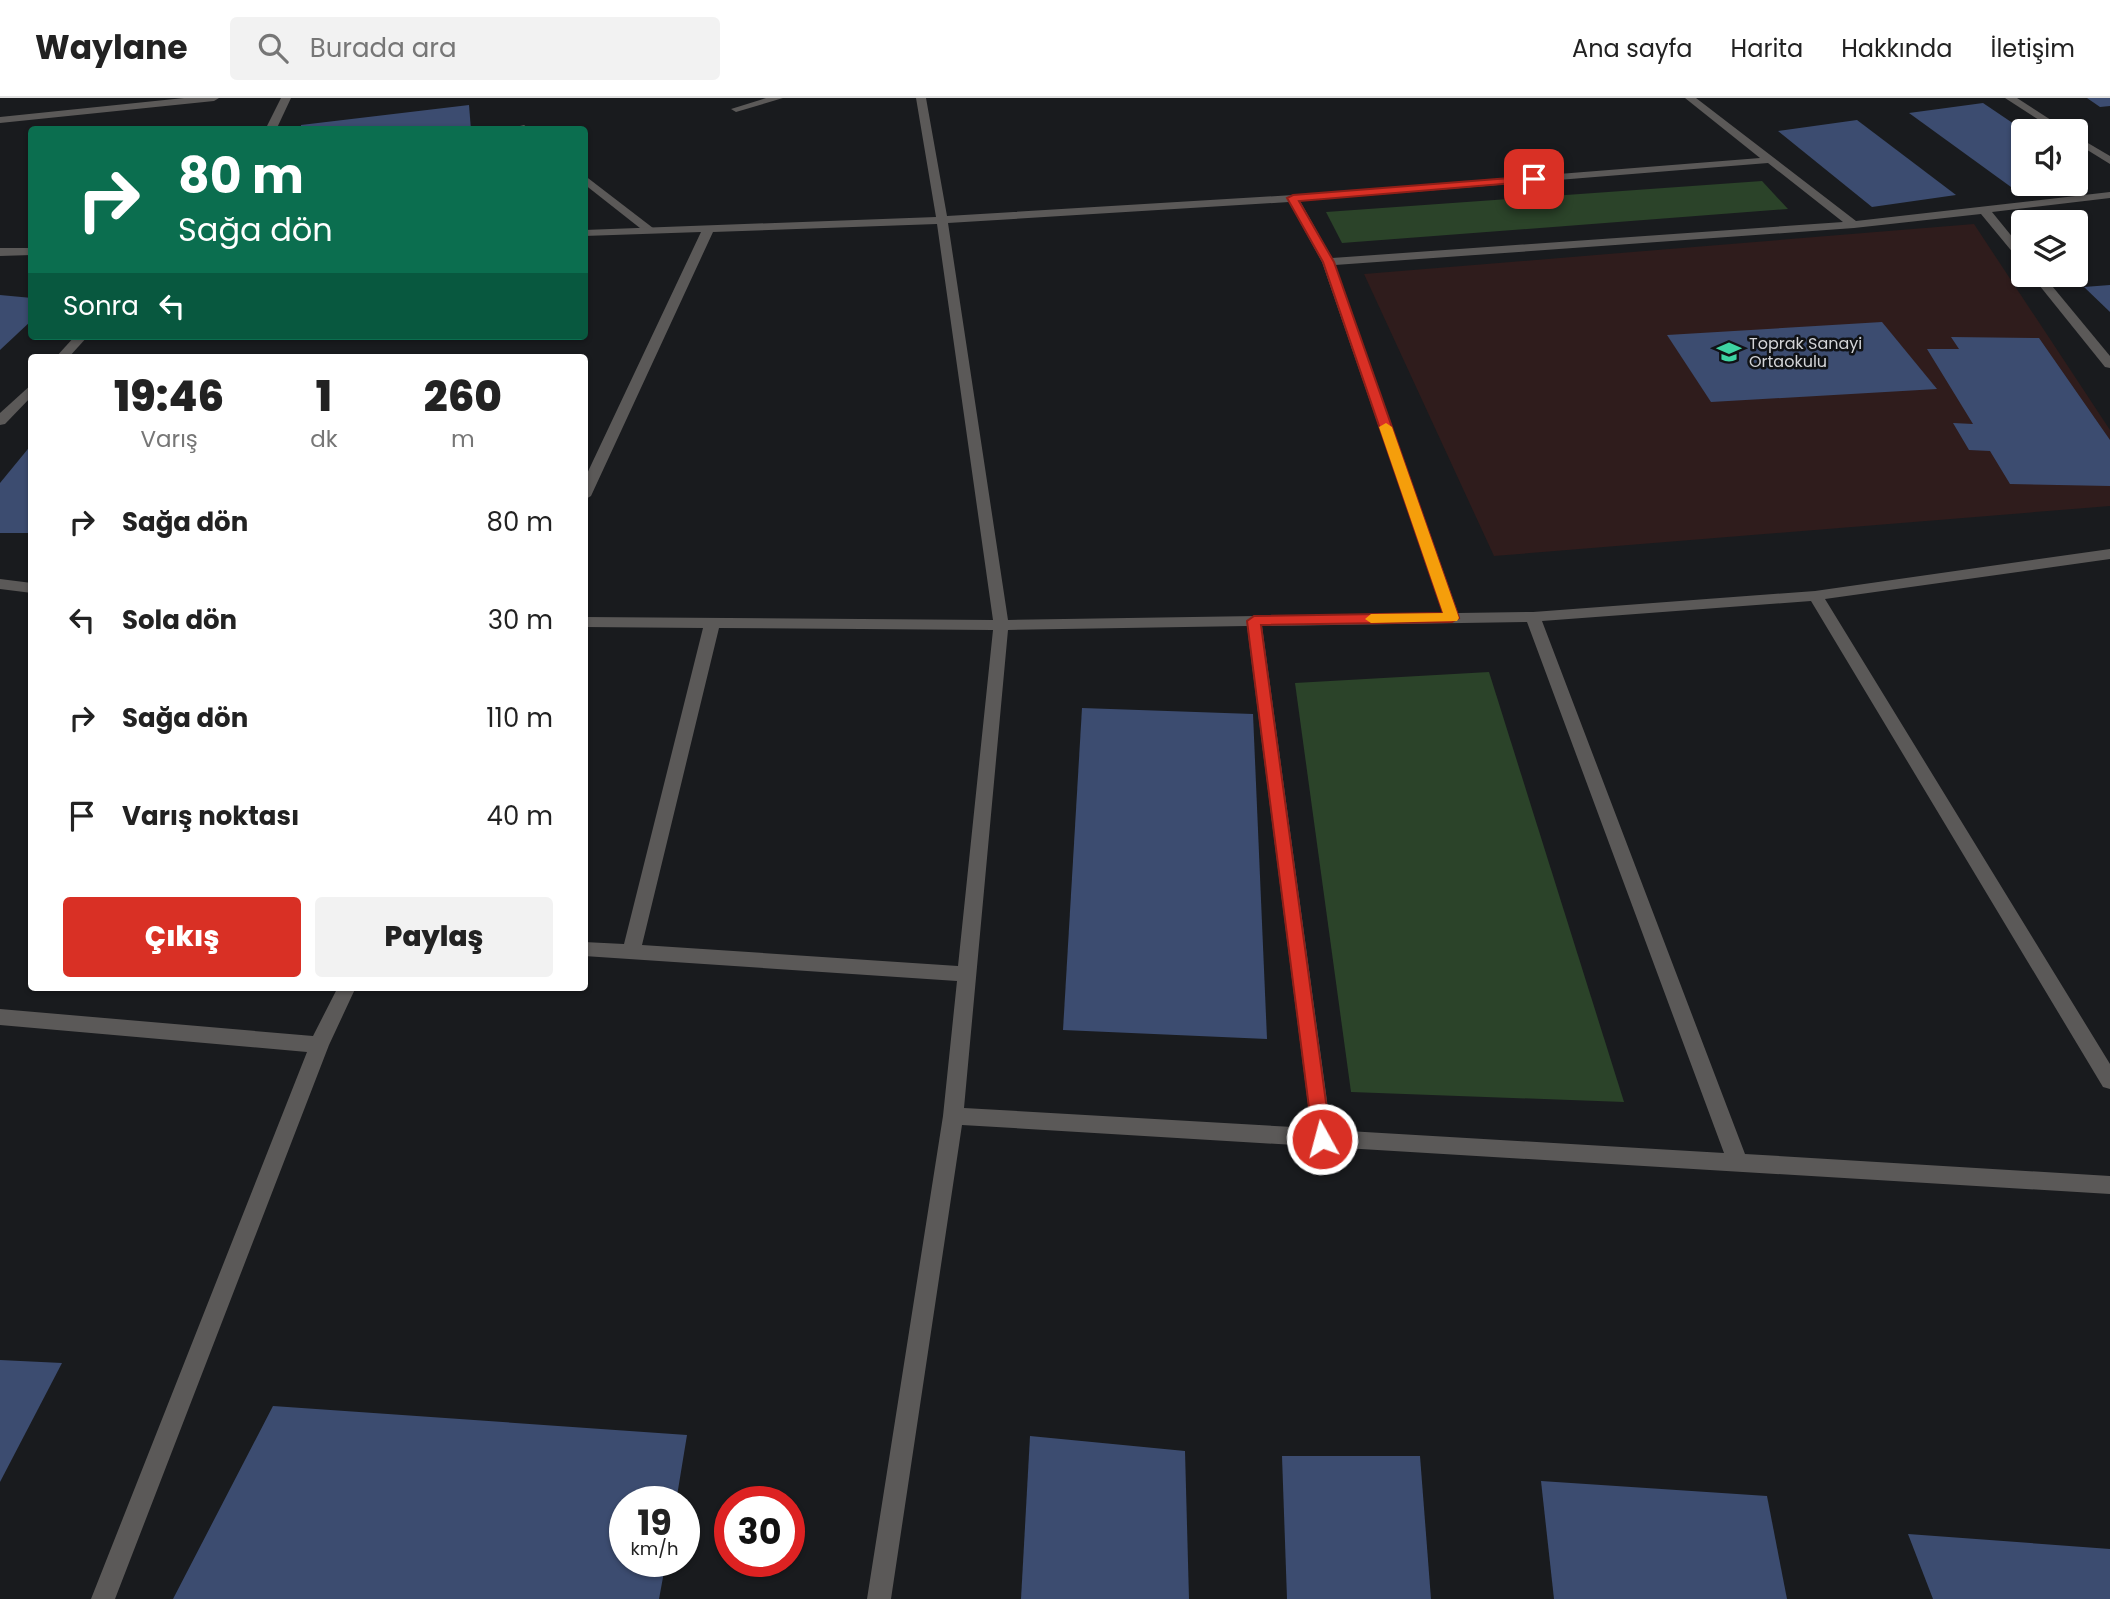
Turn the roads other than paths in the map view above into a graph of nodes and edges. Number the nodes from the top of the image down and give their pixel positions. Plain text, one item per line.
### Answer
1 (214, 98) edge
2 (286, 98) edge
3 (778, 98) edge
4 (921, 98) edge
5 (1690, 98) edge
6 (2010, 98) edge
7 (736, 109) dead end
8 (2044, 119) edge
9 (0, 120) edge
10 (272, 126) edge
11 (2088, 147) edge
12 (1770, 160) junction
13 (2110, 161) edge
14 (588, 181) edge
15 (2110, 195) edge
16 (1293, 198) junction
17 (1984, 211) junction
18 (942, 220) junction
19 (1854, 225) junction
20 (709, 228) junction
21 (649, 230) junction
22 (588, 233) edge
23 (2011, 244) edge
24 (28, 251) edge
25 (0, 252) edge
26 (1328, 262) junction
27 (2047, 287) edge
28 (78, 340) edge
29 (65, 354) edge
30 (2110, 364) edge
31 (28, 392) edge
32 (0, 421) edge
33 (588, 487) edge
34 (2110, 554) edge
35 (0, 584) edge
36 (28, 588) edge
37 (1815, 596) junction
38 (1533, 617) junction
39 (1452, 618) junction
40 (1254, 621) junction
41 (588, 622) edge
42 (712, 624) junction
43 (1001, 625) junction
44 (588, 949) edge
45 (631, 952) junction
46 (967, 974) junction
47 (345, 991) edge
48 (0, 1017) edge
49 (319, 1045) junction
50 (2107, 1070) edge
51 (953, 1116) junction
52 (1322, 1139) junction
53 (1738, 1163) junction
54 (2110, 1185) edge
55 (103, 1599) edge
56 (879, 1599) edge

1 - 9 street
2 - 10 street
3 - 7 street
4 - 18 street
5 - 12 street
6 - 8 street
11 - 13 street
12 - 16 street
12 - 19 street
14 - 21 street
15 - 17 street
16 - 18 street
16 - 26 street
17 - 19 street
17 - 23 street
18 - 20 street
18 - 43 street
19 - 26 street
20 - 21 street
20 - 33 street
21 - 22 street
24 - 25 street
26 - 39 street
27 - 30 street
28 - 29 street
31 - 32 street
34 - 37 street
35 - 36 street
37 - 38 street
37 - 50 street
38 - 39 street
38 - 53 street
39 - 40 street
40 - 43 street
40 - 52 street
41 - 42 street
42 - 43 street
42 - 45 street
43 - 46 street
44 - 45 street
45 - 46 street
46 - 51 street
47 - 49 street
48 - 49 street
49 - 55 street
51 - 52 street
51 - 56 street
52 - 53 street
53 - 54 street

